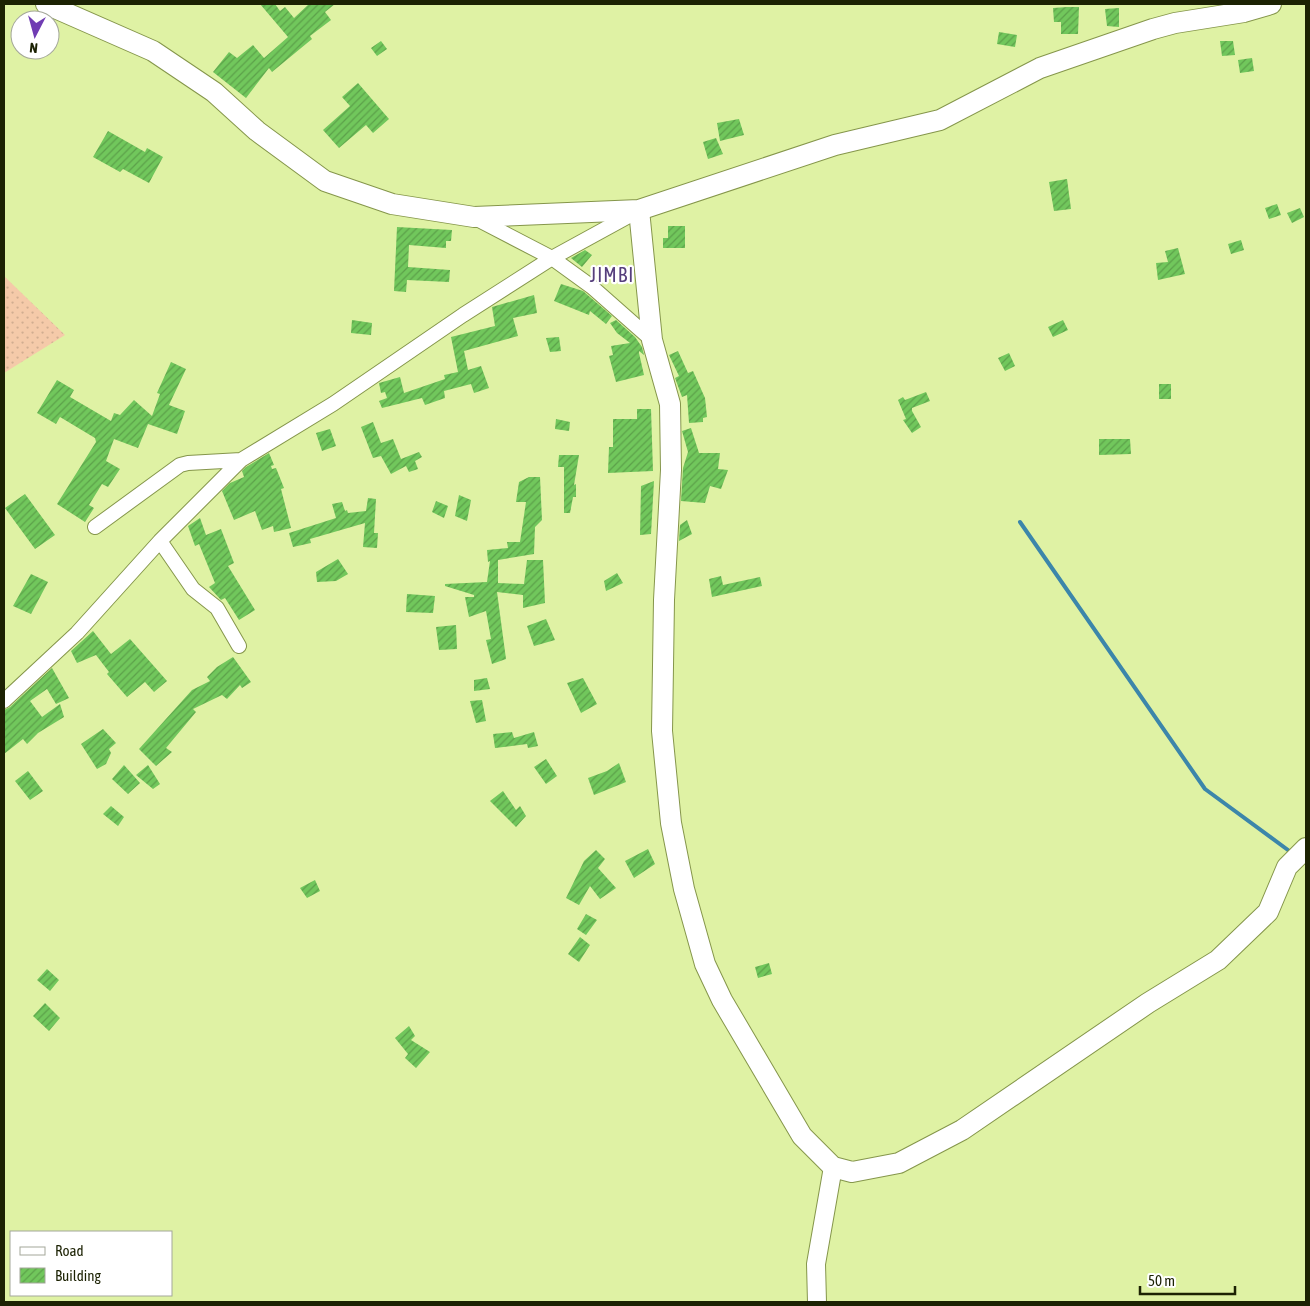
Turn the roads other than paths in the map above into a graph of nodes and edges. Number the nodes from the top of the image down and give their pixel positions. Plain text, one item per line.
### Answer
1 (46, 4) edge
2 (1271, 4) edge
3 (639, 210) junction
4 (474, 217) junction
5 (552, 258) junction
6 (652, 340) junction
7 (241, 460) junction
8 (95, 527) dead end
9 (160, 541) junction
10 (239, 646) dead end
11 (4, 701) edge
12 (1306, 848) edge
13 (833, 1167) junction
14 (817, 1302) edge

1 - 4 main road
2 - 3 main road
3 - 4 main road
3 - 5 street
3 - 6 main road
4 - 5 street
5 - 6 street
5 - 7 street
6 - 13 main road
7 - 8 street
7 - 9 street
9 - 10 street
9 - 11 street
12 - 13 main road
13 - 14 street

